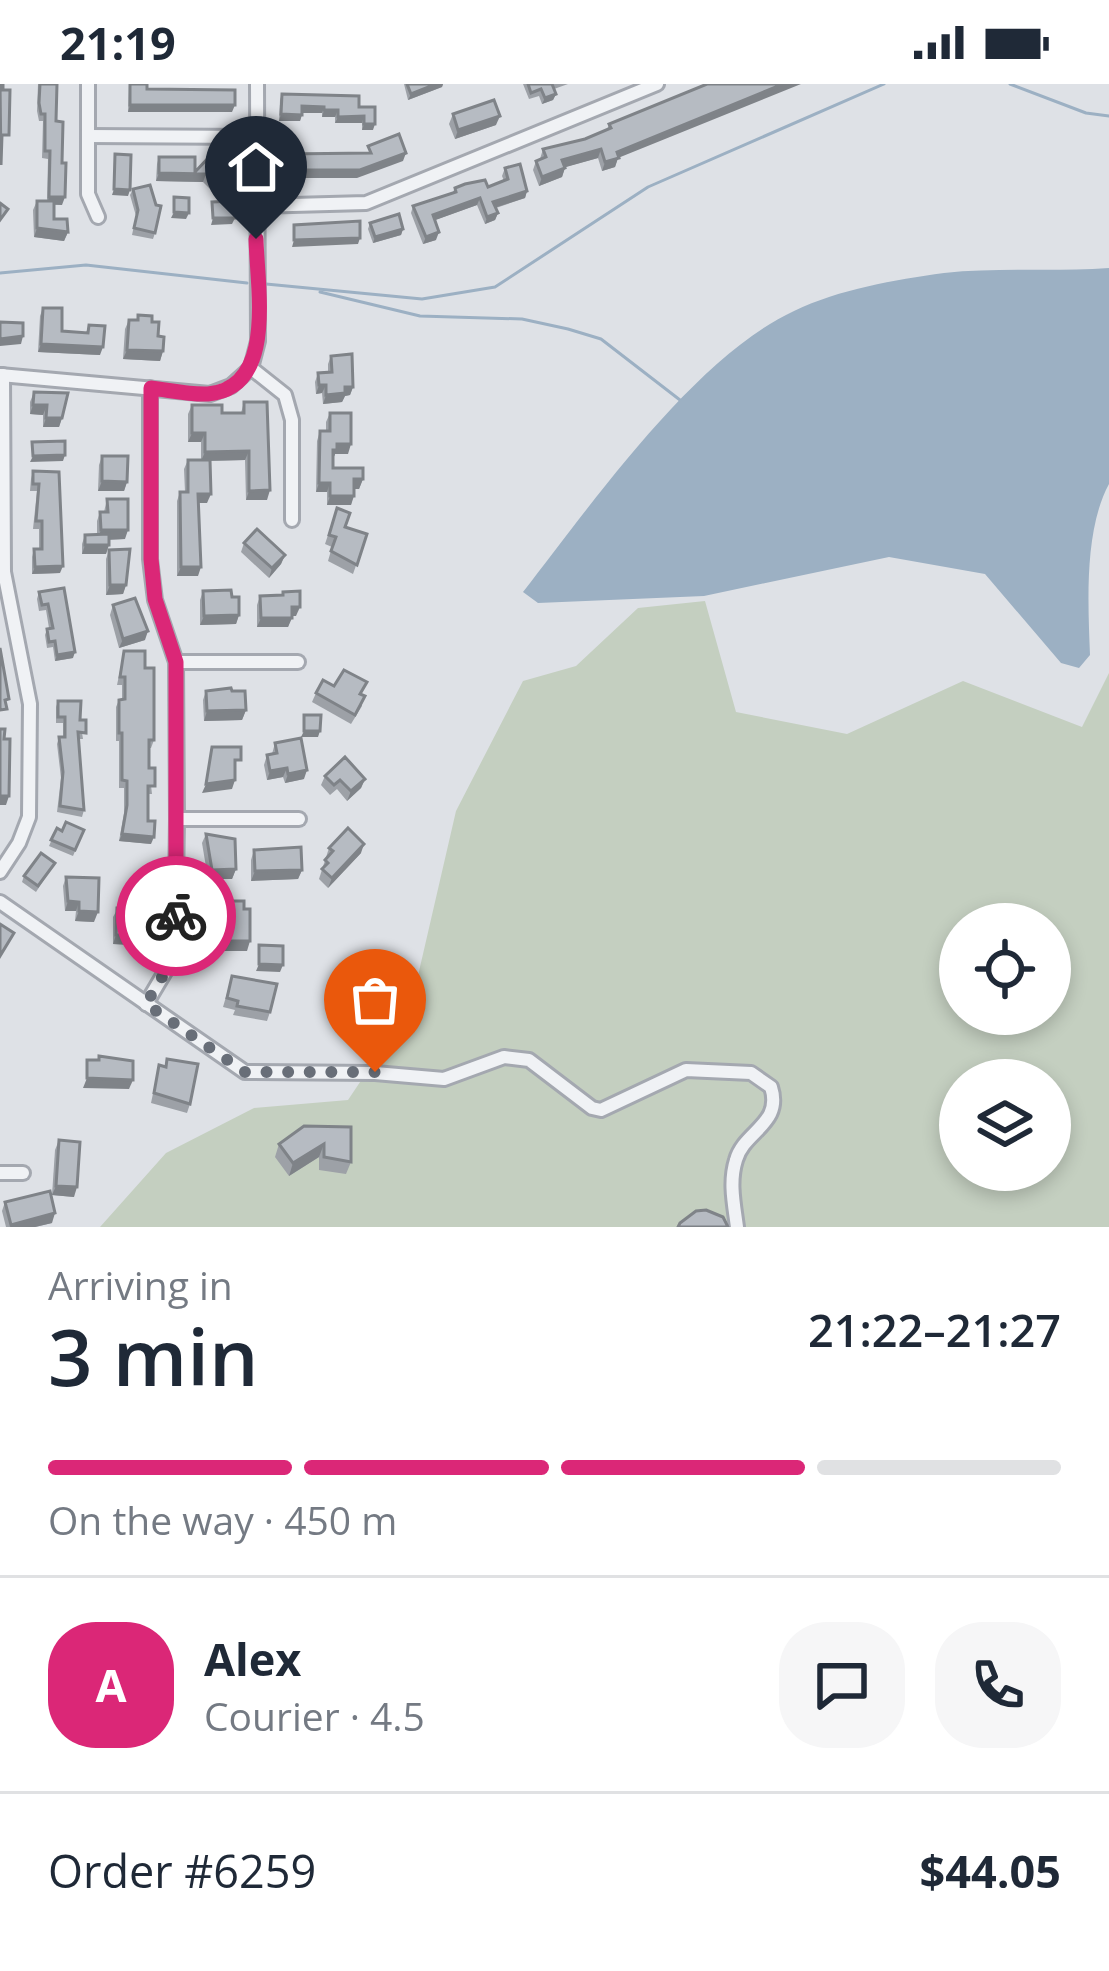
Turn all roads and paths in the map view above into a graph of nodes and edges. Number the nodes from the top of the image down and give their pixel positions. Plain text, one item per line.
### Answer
1 (88, 84) edge
2 (257, 84) edge
3 (657, 84) edge
4 (88, 136) junction
5 (255, 137) junction
6 (256, 206) junction
7 (98, 217) dead end
8 (251, 368) junction
9 (2, 375) edge
10 (151, 388) junction
11 (1, 505) edge
12 (292, 520) dead end
13 (176, 662) junction
14 (298, 662) dead end
15 (177, 819) junction
16 (299, 819) dead end
17 (0, 872) edge
18 (0, 902) edge
19 (146, 1004) junction
20 (0, 1173) edge
21 (23, 1173) dead end
22 (737, 1227) edge

1 - 4 street
2 - 5 street
3 - 6 street
4 - 5 street
4 - 7 street
5 - 6 street
6 - 8 street
8 - 10 street
8 - 12 street
9 - 10 street
9 - 11 street
10 - 13 street
11 - 17 street
13 - 14 street
13 - 15 street
15 - 16 street
15 - 19 street
18 - 19 street
19 - 22 street
20 - 21 street

